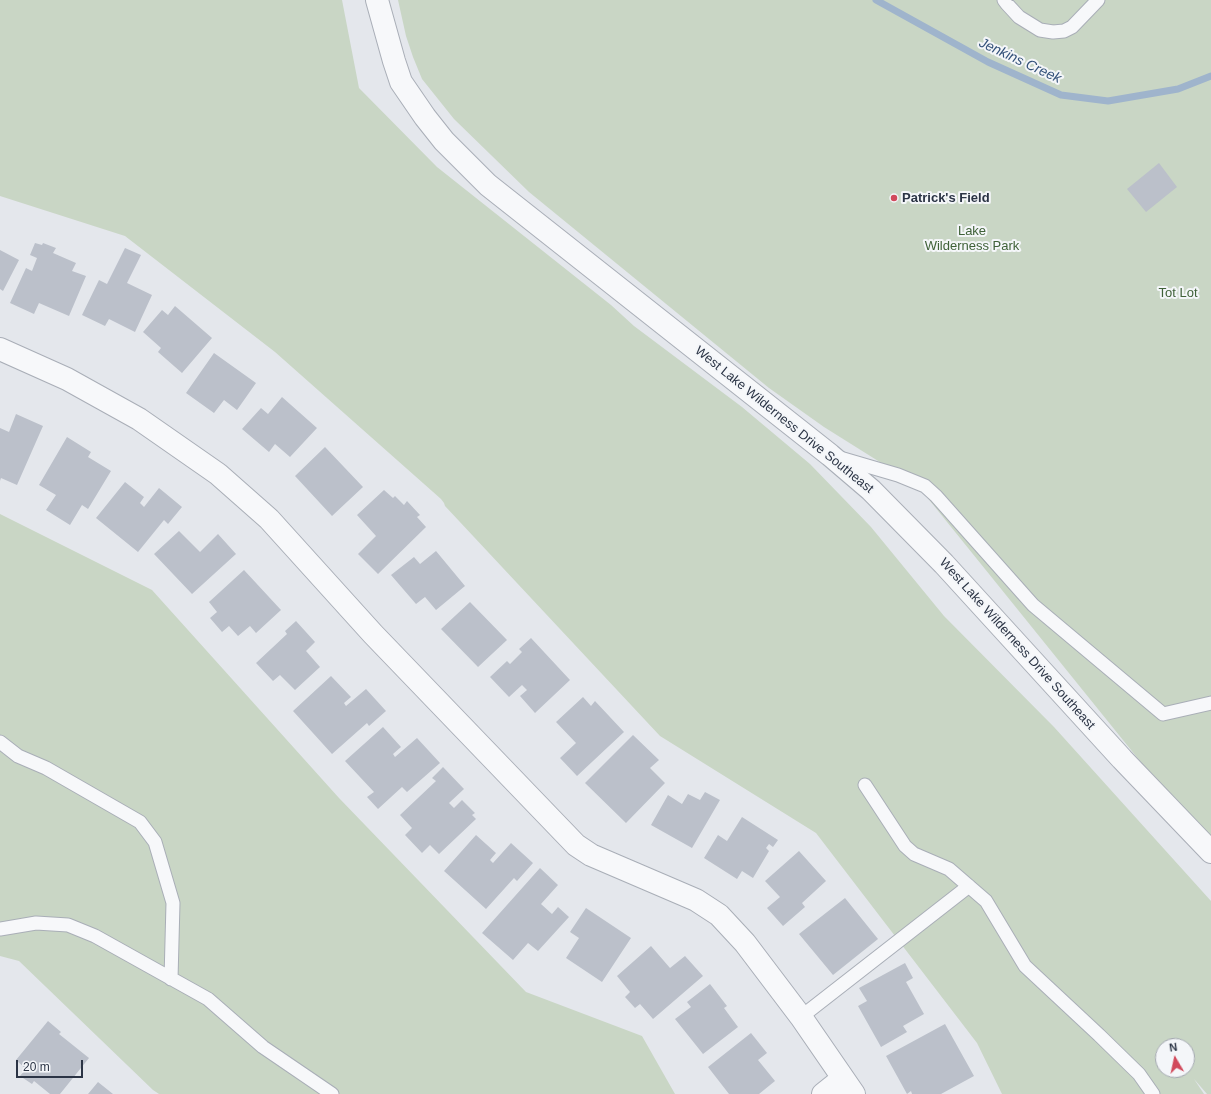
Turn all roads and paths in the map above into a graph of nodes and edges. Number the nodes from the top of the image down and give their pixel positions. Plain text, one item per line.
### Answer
1 (377, 0) edge
2 (1004, 0) edge
3 (1098, 0) edge
4 (0, 349) edge
5 (830, 455) junction
6 (1211, 703) edge
7 (0, 742) edge
8 (865, 785) dead end
9 (1207, 848) edge
10 (1211, 868) edge
11 (969, 886) junction
12 (0, 929) edge
13 (171, 979) junction
14 (801, 1017) junction
15 (848, 1086) edge
16 (332, 1094) edge
17 (823, 1094) edge
18 (1153, 1094) edge

1 - 5 street, West Lake Wilderness Drive Southeast
2 - 3 lane
4 - 14 street
5 - 6 lane
5 - 9 street, West Lake Wilderness Drive Southeast
7 - 13 lane
8 - 11 lane
9 - 10 street
11 - 14 lane
11 - 18 lane
12 - 13 lane
13 - 16 lane
14 - 15 street
15 - 17 street

